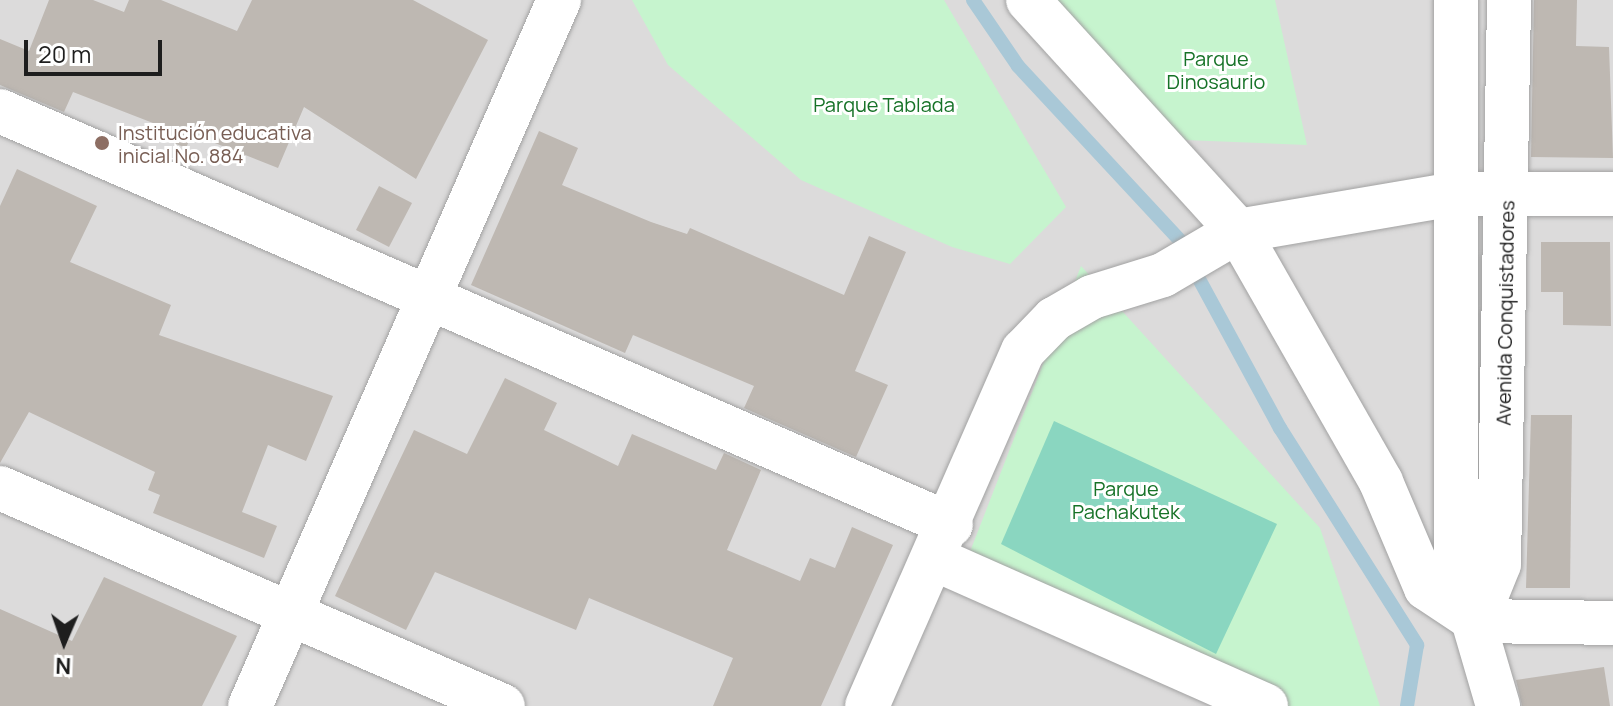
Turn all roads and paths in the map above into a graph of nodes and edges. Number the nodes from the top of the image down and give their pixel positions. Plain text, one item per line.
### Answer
1 (559, 0) edge
2 (1028, 0) edge
3 (1456, 0) edge
4 (1509, 0) edge
5 (0, 111) edge
6 (1454, 194) junction
7 (1613, 194) edge
8 (1506, 195) junction
9 (1238, 231) junction
10 (430, 302) junction
11 (0, 488) edge
12 (943, 542) junction
13 (293, 610) junction
14 (1476, 621) junction
15 (1613, 623) edge
16 (250, 706) edge
17 (503, 706) edge
18 (867, 706) edge
19 (1266, 706) edge
20 (1498, 706) edge

1 - 10 street
2 - 9 street
3 - 6 street
4 - 8 street, Avenida Conquistadores
5 - 10 street
6 - 8 street
6 - 9 street
6 - 14 street
7 - 8 street
8 - 14 street, Avenida Conquistadores
9 - 12 street
9 - 14 street
10 - 12 street
10 - 13 street
11 - 13 street
12 - 18 street
12 - 19 street
13 - 16 street
13 - 17 street
14 - 15 street
14 - 20 street

